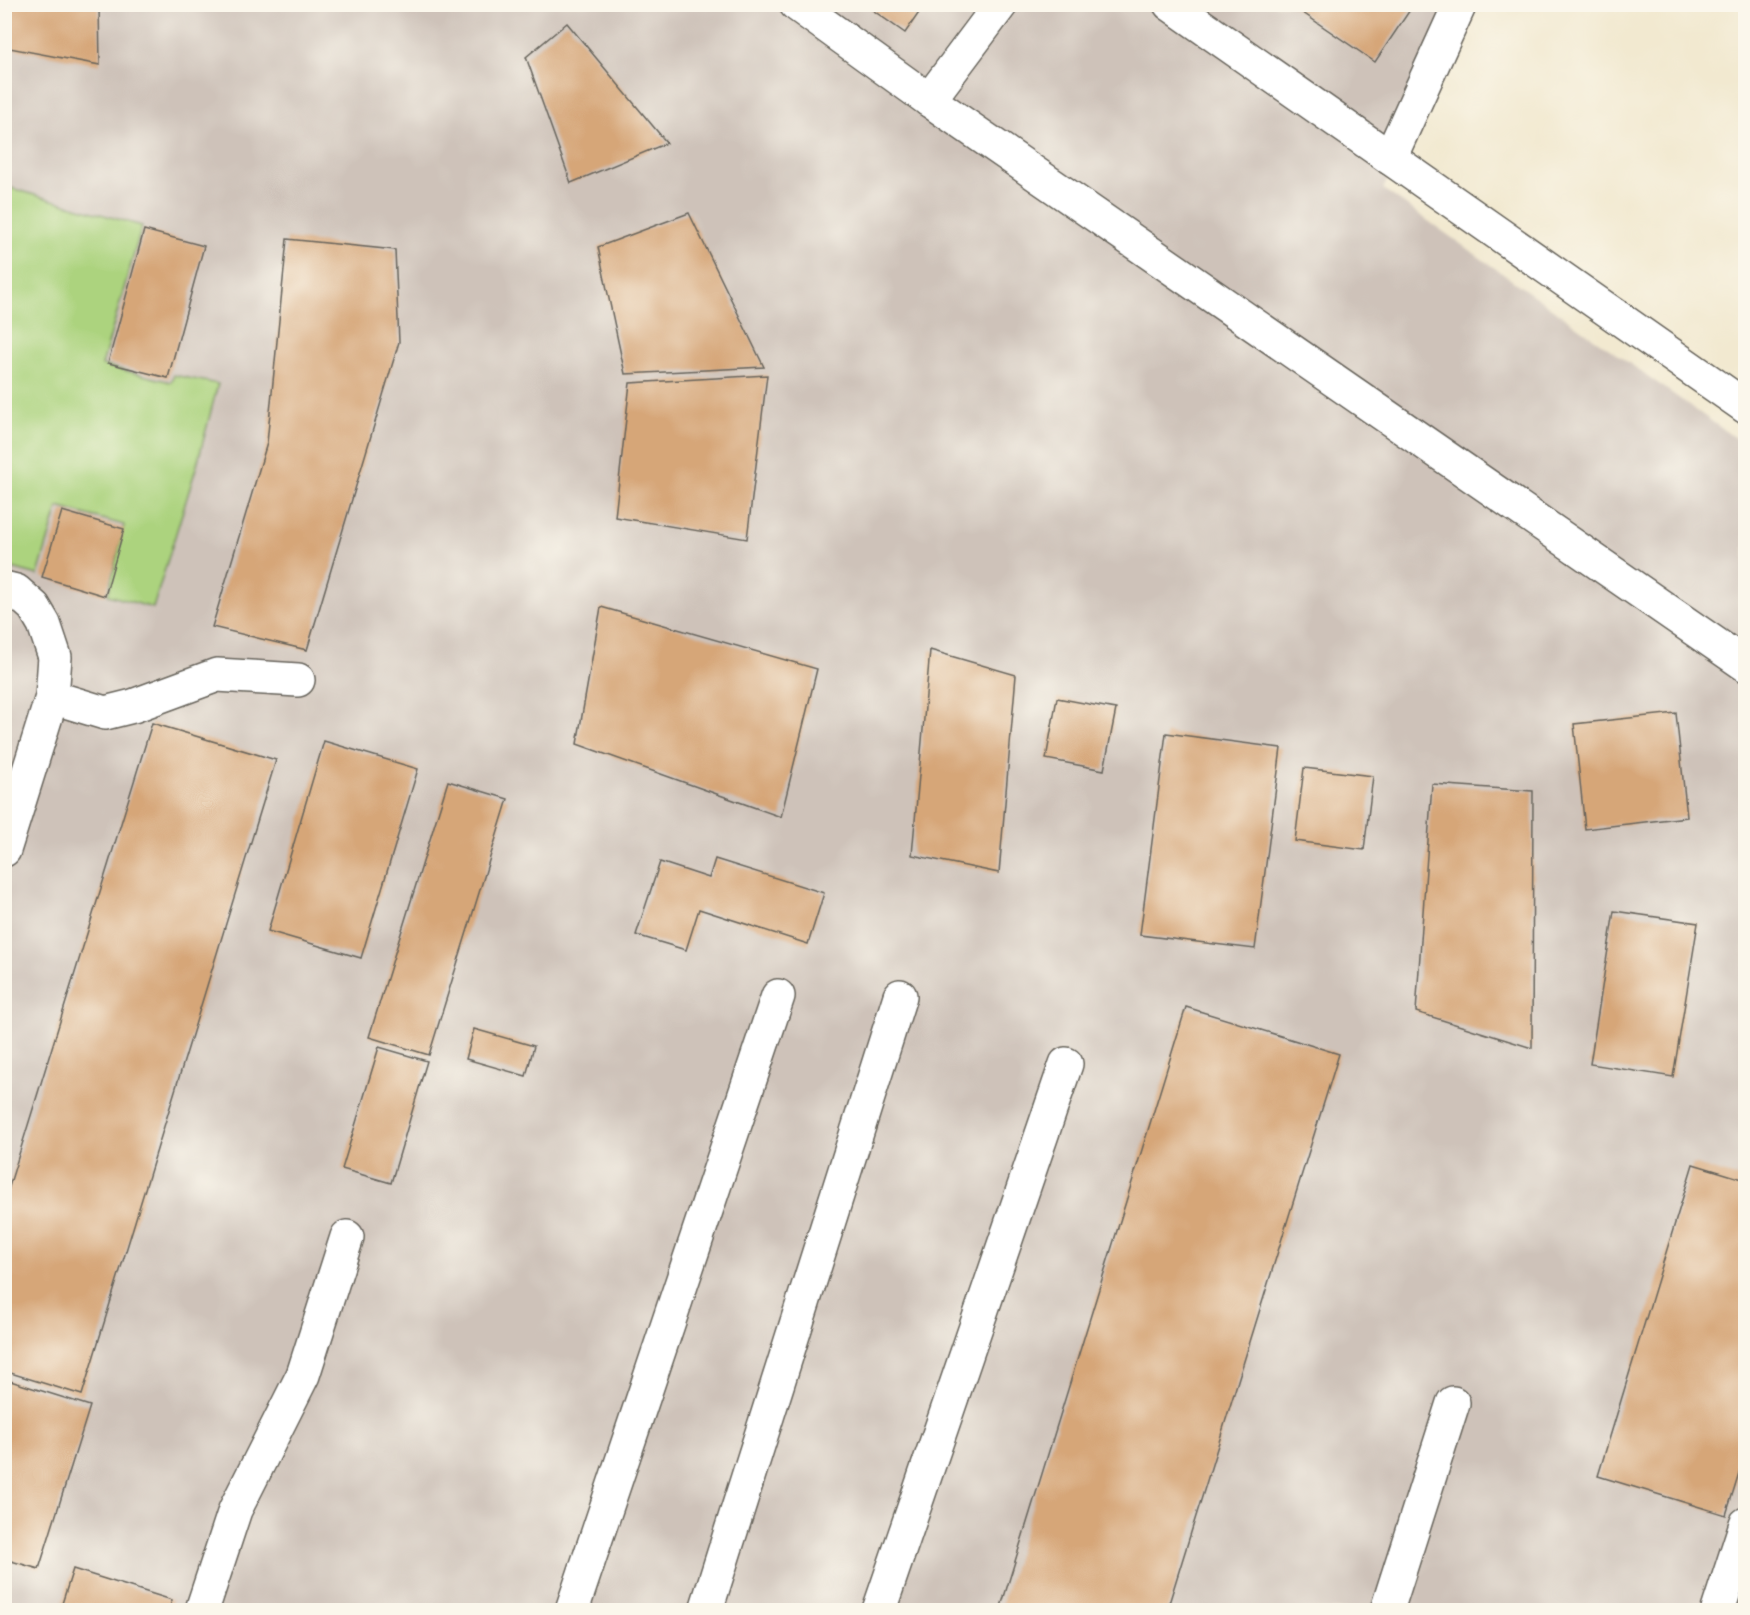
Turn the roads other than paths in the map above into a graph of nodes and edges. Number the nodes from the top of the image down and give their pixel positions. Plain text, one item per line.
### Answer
1 (796, 4) edge
2 (1001, 4) edge
3 (1170, 4) edge
4 (1460, 4) edge
5 (929, 100) junction
6 (1390, 158) junction
7 (1746, 407) edge
8 (4, 588) edge
9 (1746, 665) edge
10 (298, 680) dead end
11 (52, 697) junction
12 (4, 850) edge
13 (778, 996) dead end
14 (900, 996) dead end
15 (1066, 1064) dead end
16 (347, 1237) dead end
17 (1453, 1403) dead end
18 (1746, 1524) edge
19 (202, 1611) edge
20 (572, 1611) edge
21 (706, 1611) edge
22 (879, 1611) edge
23 (1387, 1611) edge
24 (1718, 1611) edge

1 - 5 street
2 - 5 street
3 - 6 street
4 - 6 street
5 - 9 street
6 - 7 street
8 - 11 street
10 - 11 street
11 - 12 street
13 - 20 street
14 - 21 street
15 - 22 street
16 - 19 street
17 - 23 street
18 - 24 street

